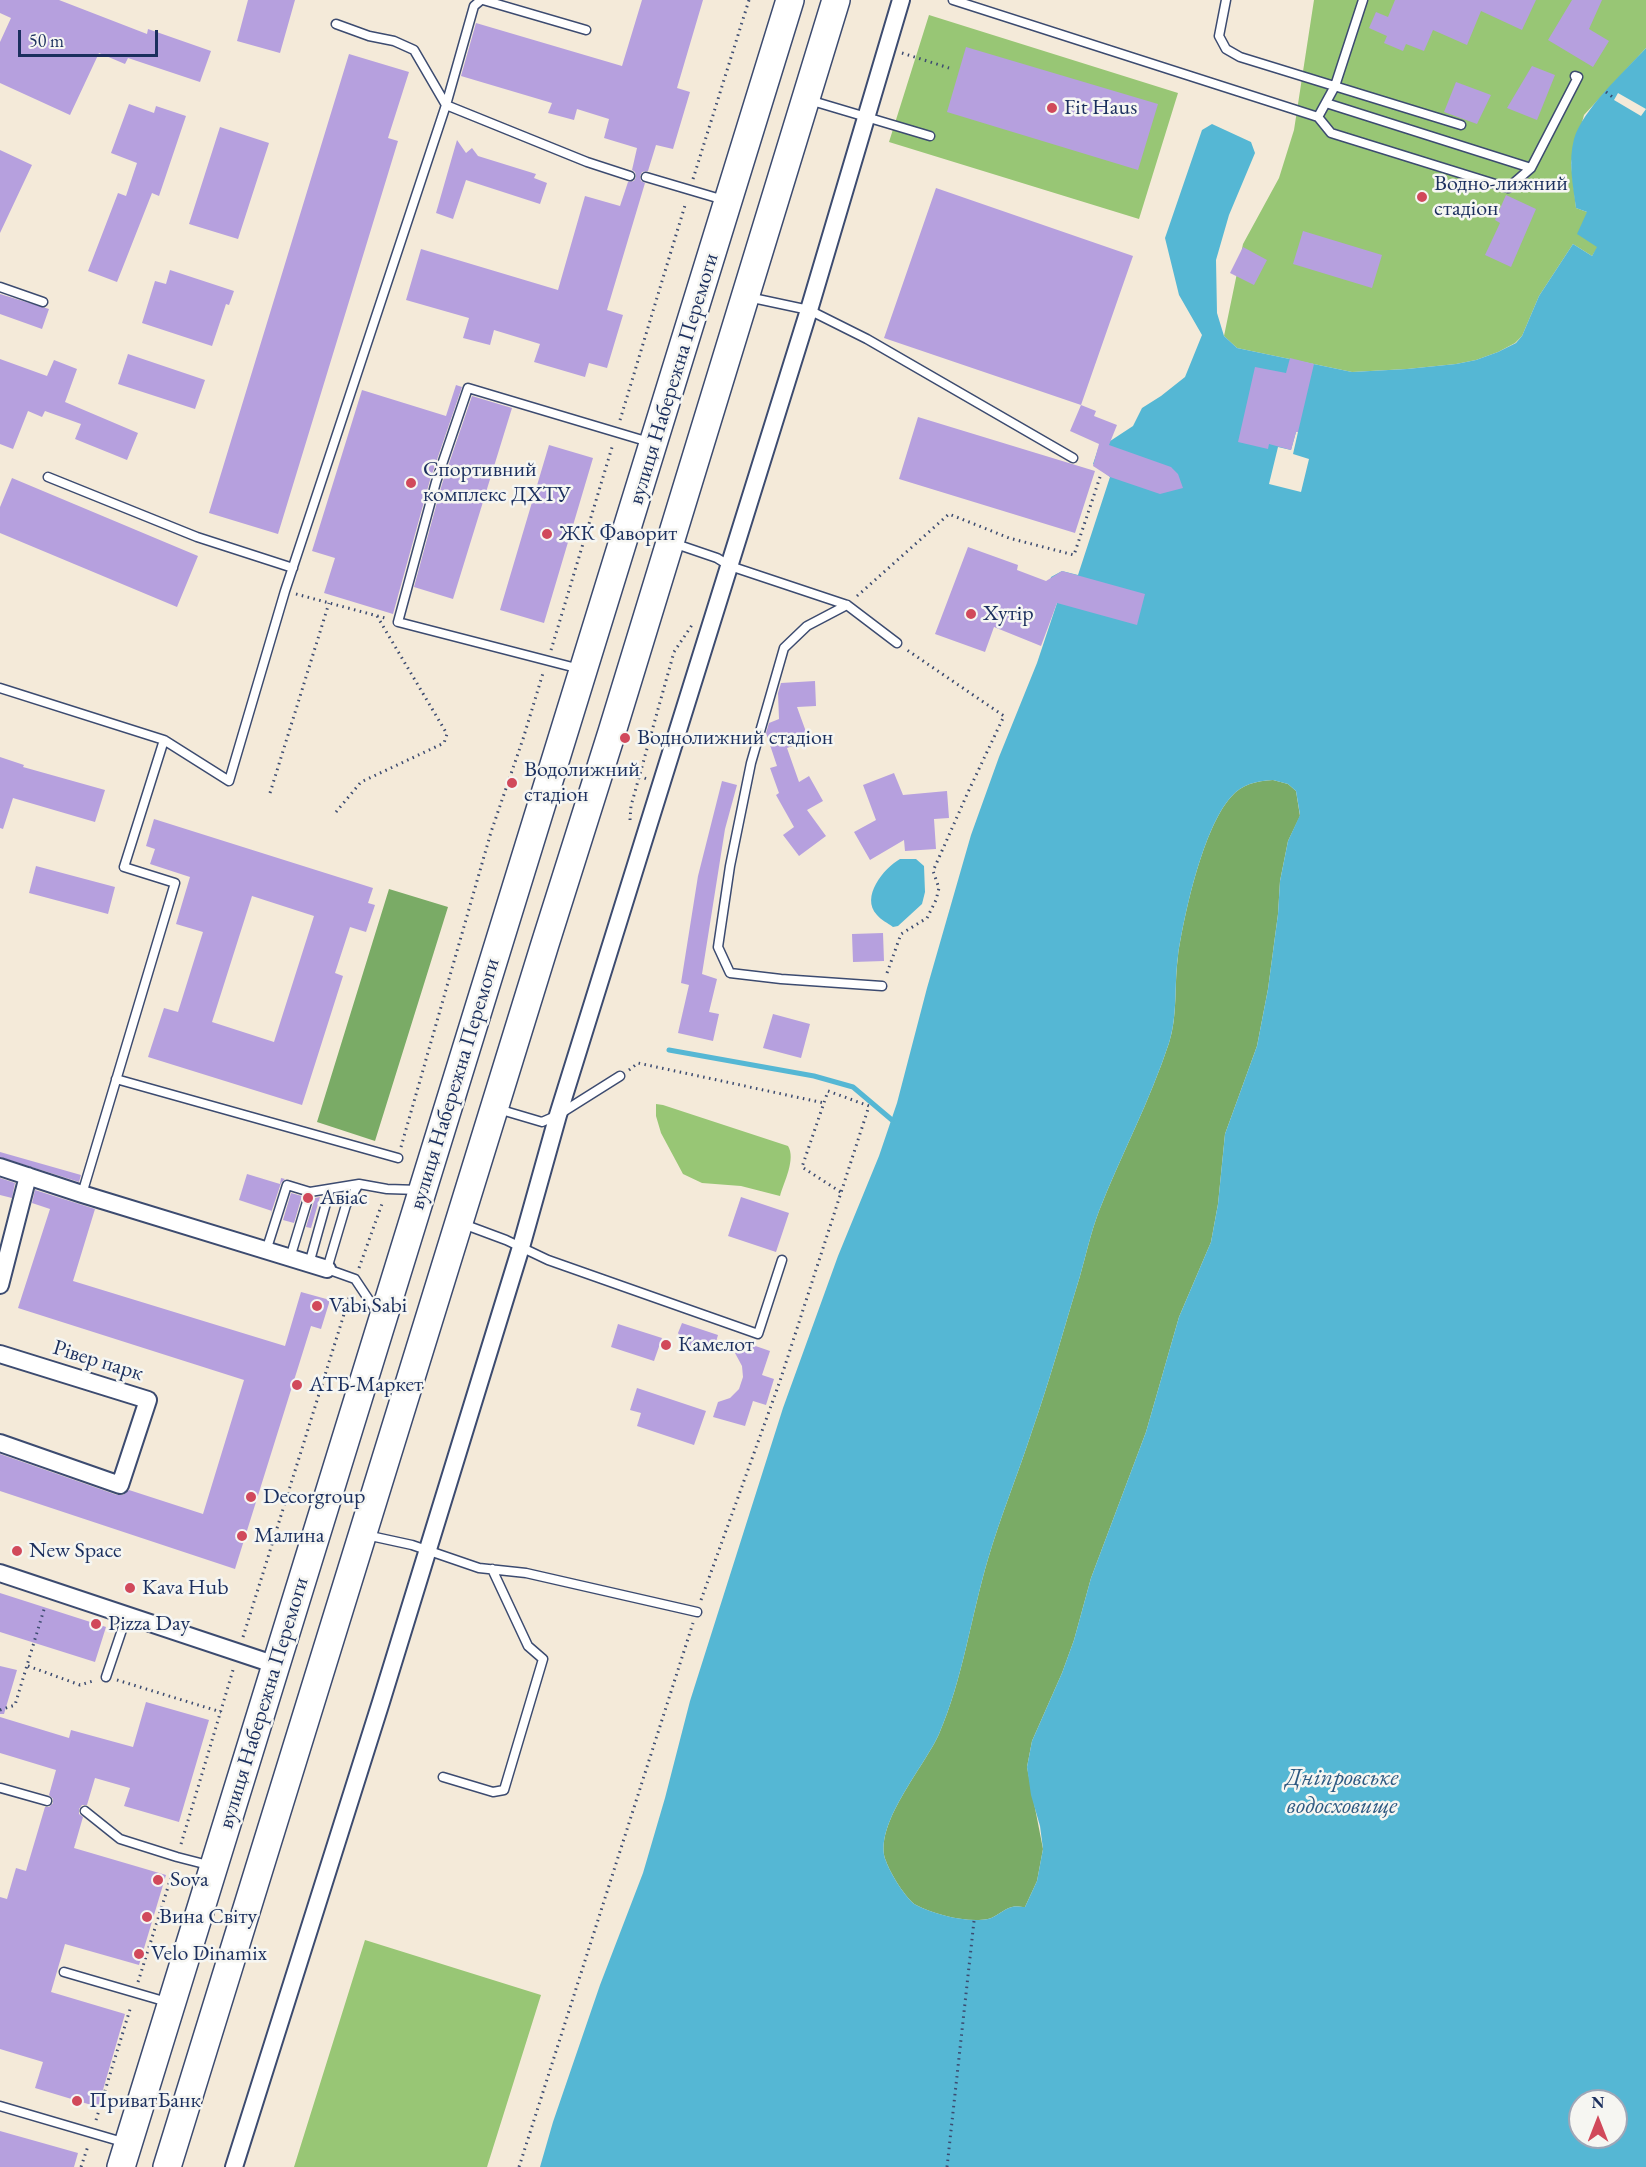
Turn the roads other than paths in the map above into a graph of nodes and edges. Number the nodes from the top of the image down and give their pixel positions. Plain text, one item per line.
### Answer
1 (482, 0) edge
2 (790, 0) edge
3 (836, 0) edge
4 (901, 0) edge
5 (953, 0) edge
6 (1226, 0) edge
7 (1363, 0) edge
8 (336, 24) dead end
9 (586, 30) dead end
10 (1575, 76) dead end
11 (1335, 86) junction
12 (806, 99) junction
13 (1326, 103) junction
14 (446, 105) junction
15 (866, 116) junction
16 (1318, 117) junction
17 (1461, 125) dead end
18 (930, 136) dead end
19 (1531, 168) junction
20 (630, 176) dead end
21 (646, 177) dead end
22 (728, 201) junction
23 (0, 287) edge
24 (745, 296) junction
25 (44, 302) dead end
26 (809, 310) junction
27 (654, 443) junction
28 (1073, 458) dead end
29 (48, 477) dead end
30 (669, 542) junction
31 (619, 555) junction
32 (730, 566) junction
33 (293, 568) junction
34 (661, 569) junction
35 (847, 605) junction
36 (897, 643) road end
37 (583, 670) junction
38 (0, 688) edge
39 (164, 740) junction
40 (503, 931) junction
41 (545, 944) junction
42 (882, 986) road end
43 (620, 1076) road end
44 (116, 1079) junction
45 (495, 1108) junction
46 (558, 1115) junction
47 (398, 1158) road end
48 (0, 1167) edge
49 (28, 1176) junction
50 (359, 1184) junction
51 (330, 1188) junction
52 (422, 1190) junction
53 (309, 1192) junction
54 (82, 1194) junction
55 (459, 1223) junction
56 (520, 1246) junction
57 (266, 1251) junction
58 (290, 1258) junction
59 (782, 1260) dead end
60 (309, 1264) junction
61 (327, 1269) junction
62 (1, 1281) edge
63 (382, 1320) junction
64 (0, 1354) edge
65 (347, 1433) junction
66 (0, 1443) edge
67 (389, 1446) junction
68 (363, 1534) junction
69 (426, 1550) junction
70 (492, 1569) junction
71 (0, 1573) edge
72 (697, 1612) road end
73 (127, 1615) junction
74 (276, 1665) junction
75 (106, 1677) road end
76 (318, 1678) junction
77 (443, 1777) dead end
78 (0, 1789) edge
79 (47, 1800) dead end
80 (85, 1811) dead end
81 (213, 1866) junction
82 (64, 1972) dead end
83 (171, 2003) junction
84 (0, 2106) edge
85 (124, 2155) edge
86 (167, 2167) edge
87 (234, 2167) edge

1 - 9 lane
1 - 14 lane
2 - 22 main road, вулиця Набережна Перемоги
3 - 12 main road, вулиця Набережна Перемоги
4 - 15 street
5 - 16 lane
6 - 11 lane
7 - 11 lane
8 - 14 lane
10 - 19 lane
11 - 13 lane
11 - 17 lane
12 - 15 lane
12 - 24 main road, вулиця Набережна Перемоги
13 - 16 lane
13 - 19 lane
14 - 20 lane
14 - 33 lane
15 - 18 lane
15 - 26 street
16 - 19 lane
21 - 22 lane
22 - 27 main road, вулиця Набережна Перемоги
23 - 25 lane
24 - 26 lane
24 - 30 main road, вулиця Набережна Перемоги
26 - 28 lane
26 - 32 street
27 - 31 main road, вулиця Набережна Перемоги
27 - 37 lane
29 - 33 lane
30 - 32 lane
30 - 34 main road, вулиця Набережна Перемоги
31 - 34 main road
31 - 37 main road, вулиця Набережна Перемоги
32 - 35 lane
32 - 46 street
33 - 39 lane
34 - 41 main road, вулиця Набережна Перемоги
35 - 36 lane
35 - 42 lane
37 - 40 main road, вулиця Набережна Перемоги
38 - 39 lane
39 - 44 lane
40 - 41 main road
40 - 52 main road, вулиця Набережна Перемоги
41 - 45 main road, вулиця Набережна Перемоги
43 - 46 lane
44 - 47 lane
44 - 54 lane
45 - 46 lane
45 - 55 main road, вулиця Набережна Перемоги
46 - 56 street
48 - 49 street
49 - 54 street
49 - 62 street
50 - 51 lane
50 - 52 lane
50 - 61 lane
51 - 53 lane
51 - 60 lane
52 - 63 main road, вулиця Набережна Перемоги
53 - 57 lane
53 - 58 lane
54 - 57 street
55 - 56 lane
55 - 67 main road, вулиця Набережна Перемоги
56 - 59 lane
56 - 69 street
57 - 58 street
58 - 60 street
60 - 61 street
61 - 63 lane
63 - 65 main road, вулиця Набережна Перемоги
64 - 66 street, Рівер парк
65 - 67 main road
65 - 74 main road, вулиця Набережна Перемоги
67 - 68 main road, вулиця Набережна Перемоги
68 - 69 lane
68 - 76 main road, вулиця Набережна Перемоги
69 - 70 lane
69 - 87 street
70 - 72 lane
70 - 77 lane
71 - 73 street
73 - 74 street
73 - 75 lane
74 - 76 main road
74 - 81 main road, вулиця Набережна Перемоги
76 - 86 main road, вулиця Набережна Перемоги
78 - 79 lane
80 - 81 lane
81 - 83 main road, вулиця Набережна Перемоги
82 - 83 lane
83 - 85 main road, вулиця Набережна Перемоги
84 - 85 lane

